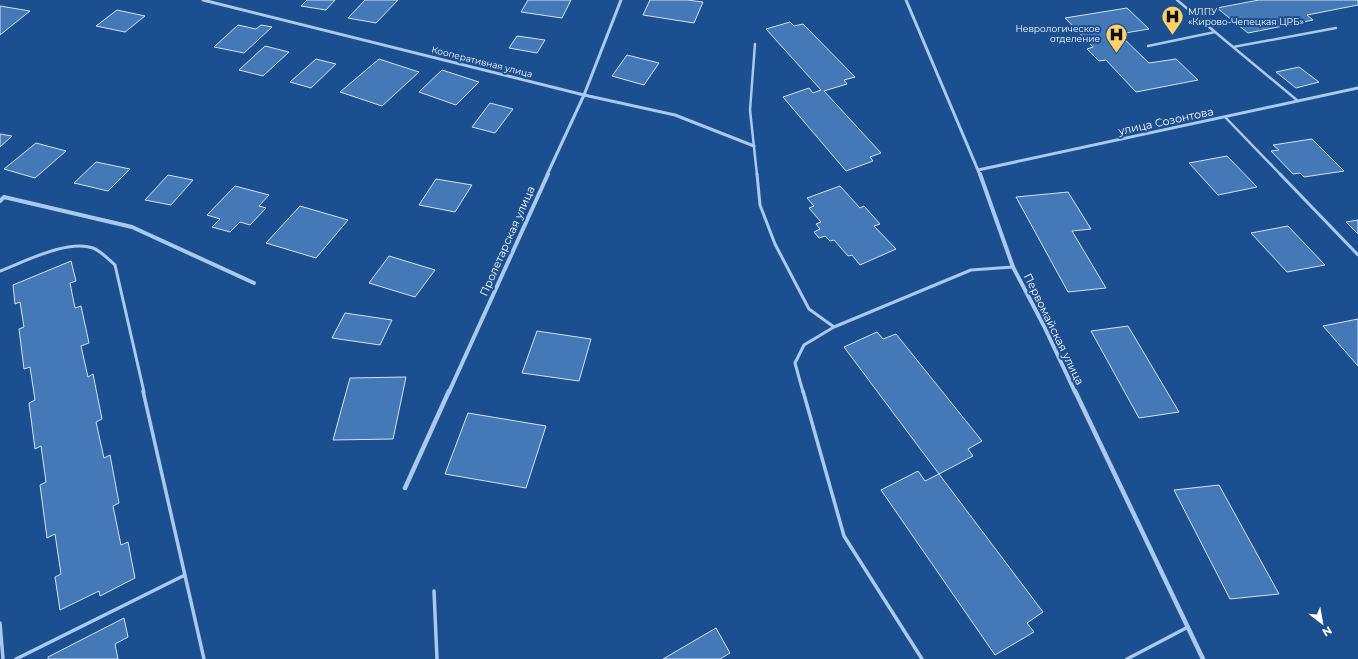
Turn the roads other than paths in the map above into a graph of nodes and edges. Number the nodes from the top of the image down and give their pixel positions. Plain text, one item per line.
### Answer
1 (203, 0) edge
2 (621, 0) edge
3 (906, 0) edge
4 (1177, 0) edge
5 (1336, 28) dead end
6 (1215, 32) junction
7 (755, 44) dead end
8 (1148, 46) dead end
9 (1233, 47) junction
10 (1358, 88) edge
11 (584, 95) junction
12 (1298, 101) junction
13 (1225, 117) junction
14 (754, 146) junction
15 (978, 170) junction
16 (2, 196) edge
17 (0, 201) edge
18 (1358, 255) edge
19 (1014, 267) junction
20 (0, 271) edge
21 (254, 283) dead end
22 (834, 328) junction
23 (405, 488) dead end
24 (185, 575) junction
25 (434, 591) dead end
26 (0, 623) edge
27 (1188, 626) junction
28 (3, 659) edge
29 (16, 659) edge
30 (204, 659) edge
31 (437, 659) edge
32 (922, 659) edge
33 (1127, 659) edge
34 (1203, 659) edge

1 - 11 street, Кооперативная улица
2 - 11 street, Пролетарская улица
3 - 15 street, Первомайская улица
4 - 6 lane
5 - 9 lane
6 - 8 lane
6 - 9 lane
7 - 14 lane
9 - 12 lane
10 - 12 street, улица Созонтова
11 - 14 street, Кооперативная улица
11 - 23 street, Пролетарская улица
12 - 13 street, улица Созонтова
13 - 15 street, улица Созонтова
13 - 18 lane
14 - 22 lane
15 - 19 street, Первомайская улица
16 - 17 street
16 - 21 street
19 - 22 lane
19 - 27 street, Первомайская улица
20 - 24 lane
22 - 32 lane
24 - 29 lane
24 - 30 lane
25 - 31 lane
26 - 28 lane
27 - 33 lane
27 - 34 street, Первомайская улица

